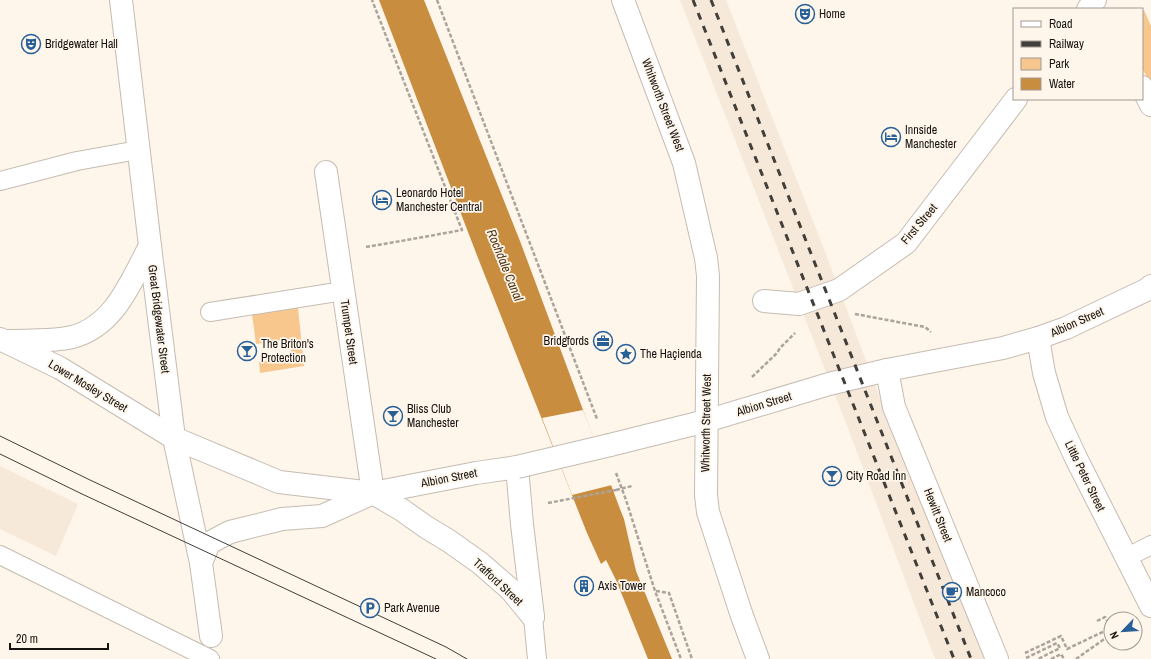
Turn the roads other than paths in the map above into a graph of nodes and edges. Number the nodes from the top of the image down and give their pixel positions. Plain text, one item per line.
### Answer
1 (120, 0) edge
2 (623, 0) edge
3 (1143, 89) edge
4 (1015, 100) edge
5 (1151, 105) edge
6 (138, 150) junction
7 (326, 172) dead end
8 (0, 182) edge
9 (150, 246) junction
10 (1149, 288) edge
11 (343, 291) junction
12 (764, 301) dead end
13 (210, 312) dead end
14 (1038, 338) junction
15 (2, 340) edge
16 (887, 370) junction
17 (706, 421) junction
18 (174, 438) junction
19 (517, 467) junction
20 (373, 493) junction
21 (1151, 546) edge
22 (0, 555) edge
23 (1126, 558) junction
24 (201, 563) junction
25 (1151, 606) edge
26 (533, 617) junction
27 (211, 636) dead end
28 (210, 659) edge
29 (537, 659) edge
30 (758, 659) edge
31 (997, 659) edge

1 - 6 street, Great Bridgewater Street
2 - 17 street, Whitworth Street West
3 - 5 street
4 - 12 street, First Street
6 - 8 lane
6 - 9 street, Great Bridgewater Street
7 - 11 street, Trumpet Street
9 - 15 street
9 - 18 street, Great Bridgewater Street
10 - 14 street, Albion Street
11 - 13 lane
11 - 20 street, Trumpet Street
14 - 16 street, Albion Street
14 - 23 street, Little Peter Street
15 - 18 street, Lower Mosley Street
16 - 17 street, Albion Street
16 - 31 street, Hewitt Street
17 - 19 street, Albion Street, bridge
17 - 30 street, Whitworth Street West
18 - 20 street, Albion Street
18 - 24 street, Great Bridgewater Street
19 - 20 street, Albion Street
19 - 26 street, Trafford Street
20 - 24 street, Albion Street
20 - 26 street, Trafford Street
21 - 23 lane
22 - 28 lane
23 - 25 street, Little Peter Street
24 - 27 street, Great Bridgewater Street
26 - 29 lane

